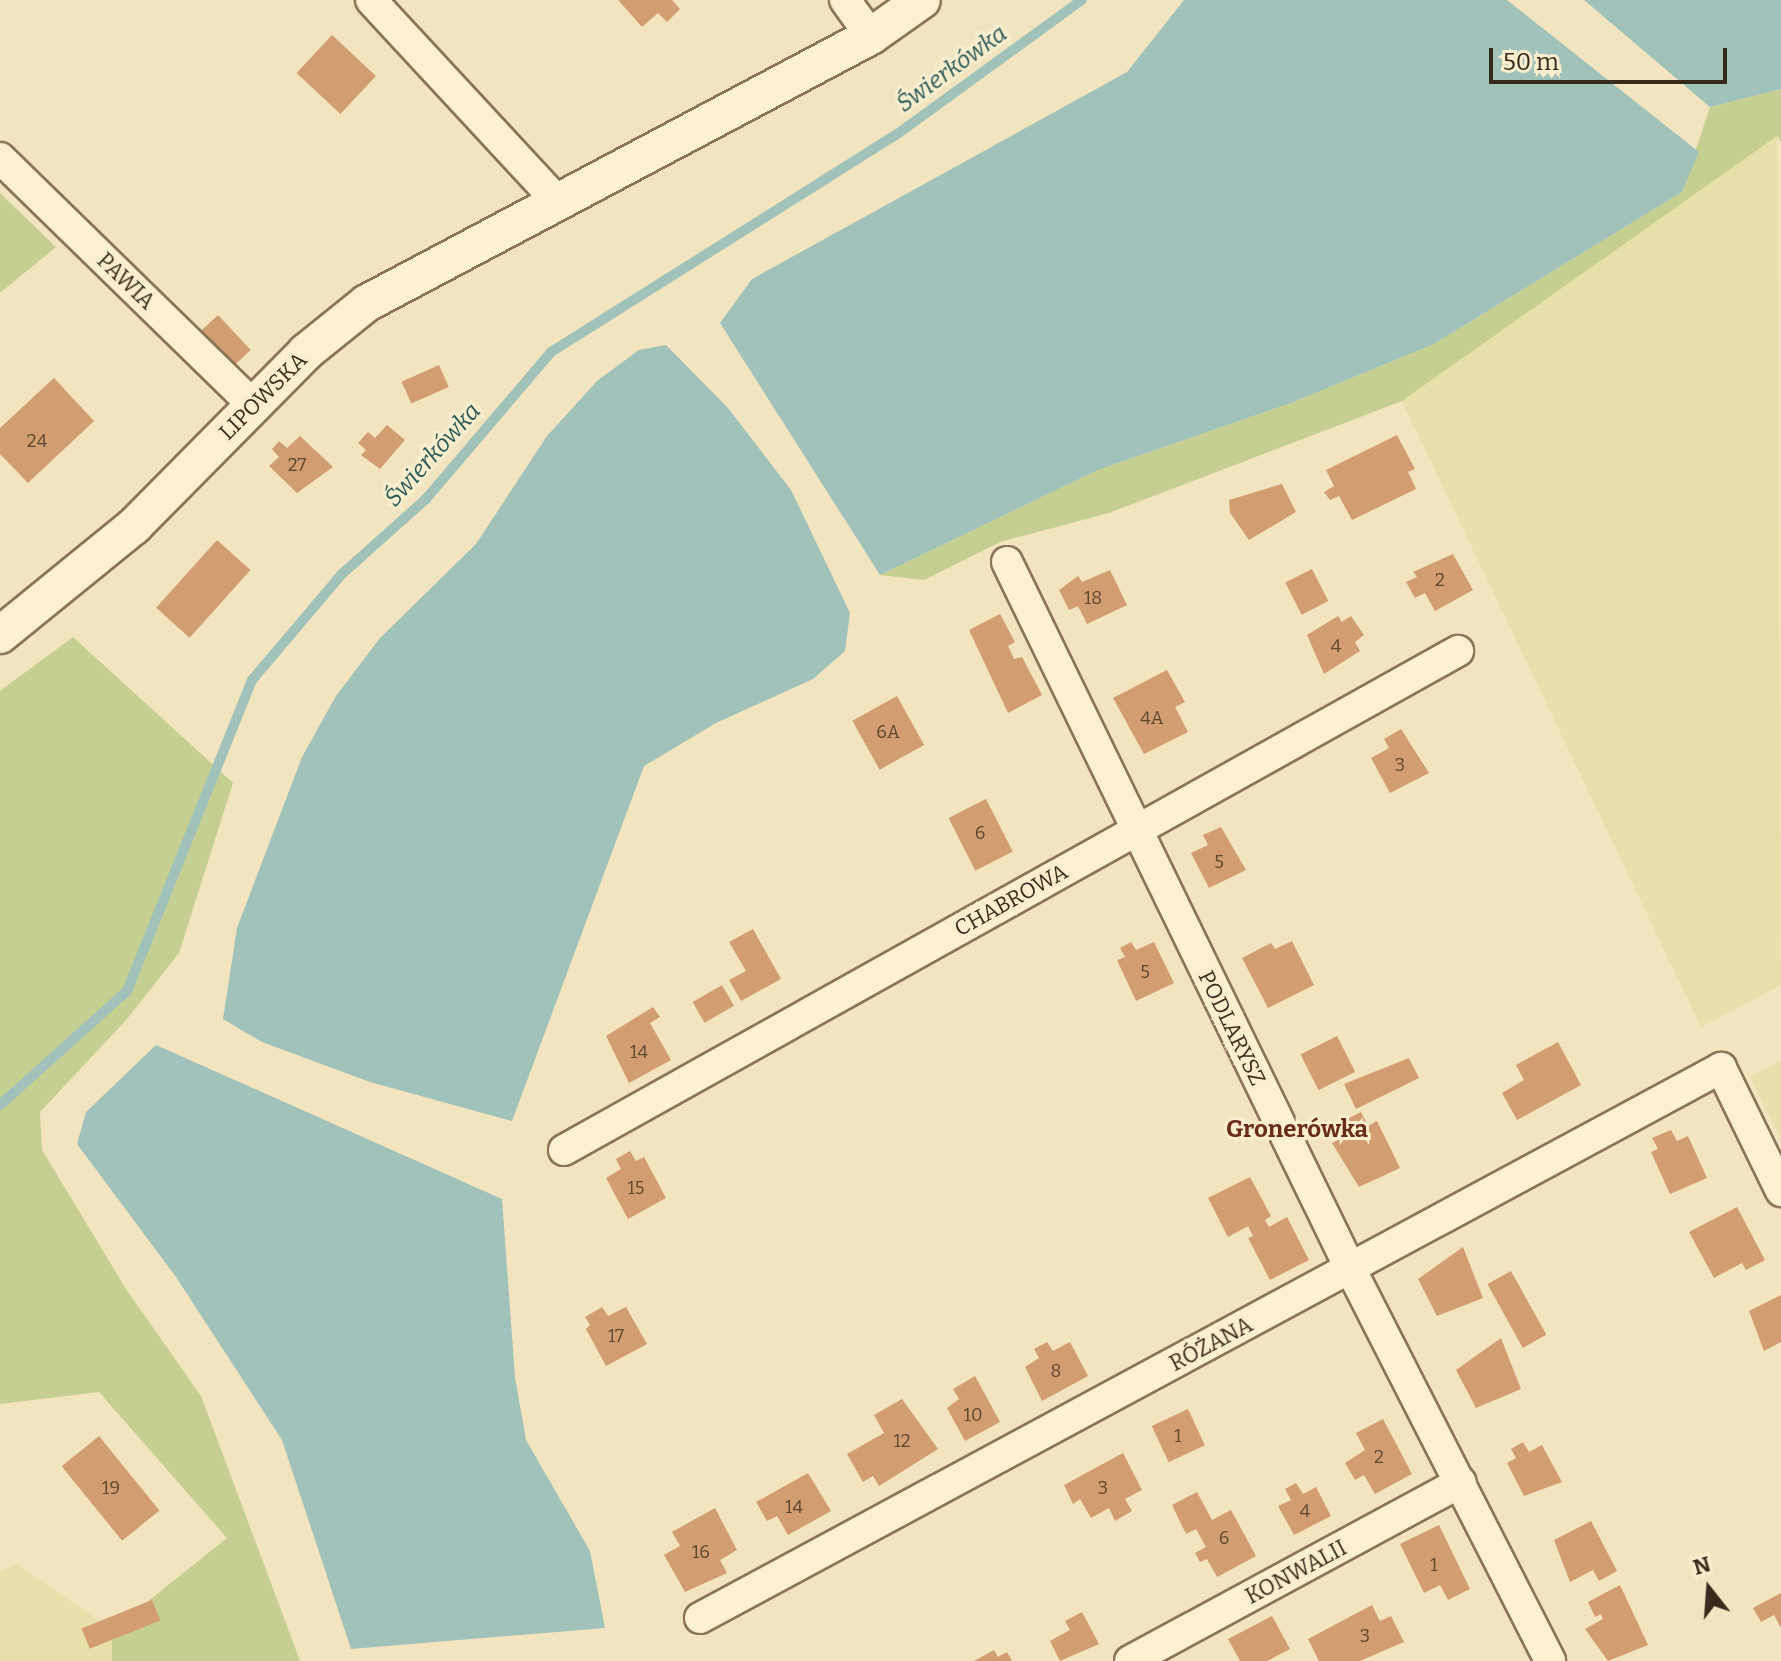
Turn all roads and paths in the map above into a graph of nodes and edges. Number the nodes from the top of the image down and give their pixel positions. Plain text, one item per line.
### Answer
1 (371, 0) edge
2 (845, 0) edge
3 (922, 0) edge
4 (871, 36) junction
5 (0, 158) edge
6 (557, 201) junction
7 (253, 405) junction
8 (1007, 562) dead end
9 (0, 635) edge
10 (1458, 651) dead end
11 (1135, 831) junction
12 (564, 1150) dead end
13 (1781, 1191) edge
14 (1350, 1268) junction
15 (1461, 1482) junction
16 (700, 1618) dead end
17 (1130, 1661) edge
18 (1550, 1661) edge

1 - 6 street
2 - 4 street
3 - 4 street, LIPOWSKA
4 - 6 street, LIPOWSKA
5 - 7 street, PAWIA
6 - 7 street, LIPOWSKA
7 - 9 street, LIPOWSKA
8 - 11 street, PODLARYSZ
10 - 11 street, CHABROWA
11 - 12 street, CHABROWA
11 - 14 street, PODLARYSZ
13 - 14 street, RÓŻANA
14 - 15 street, PODLARYSZ
14 - 16 street, RÓŻANA
15 - 17 street, KONWALII
15 - 18 street, PODLARYSZ

